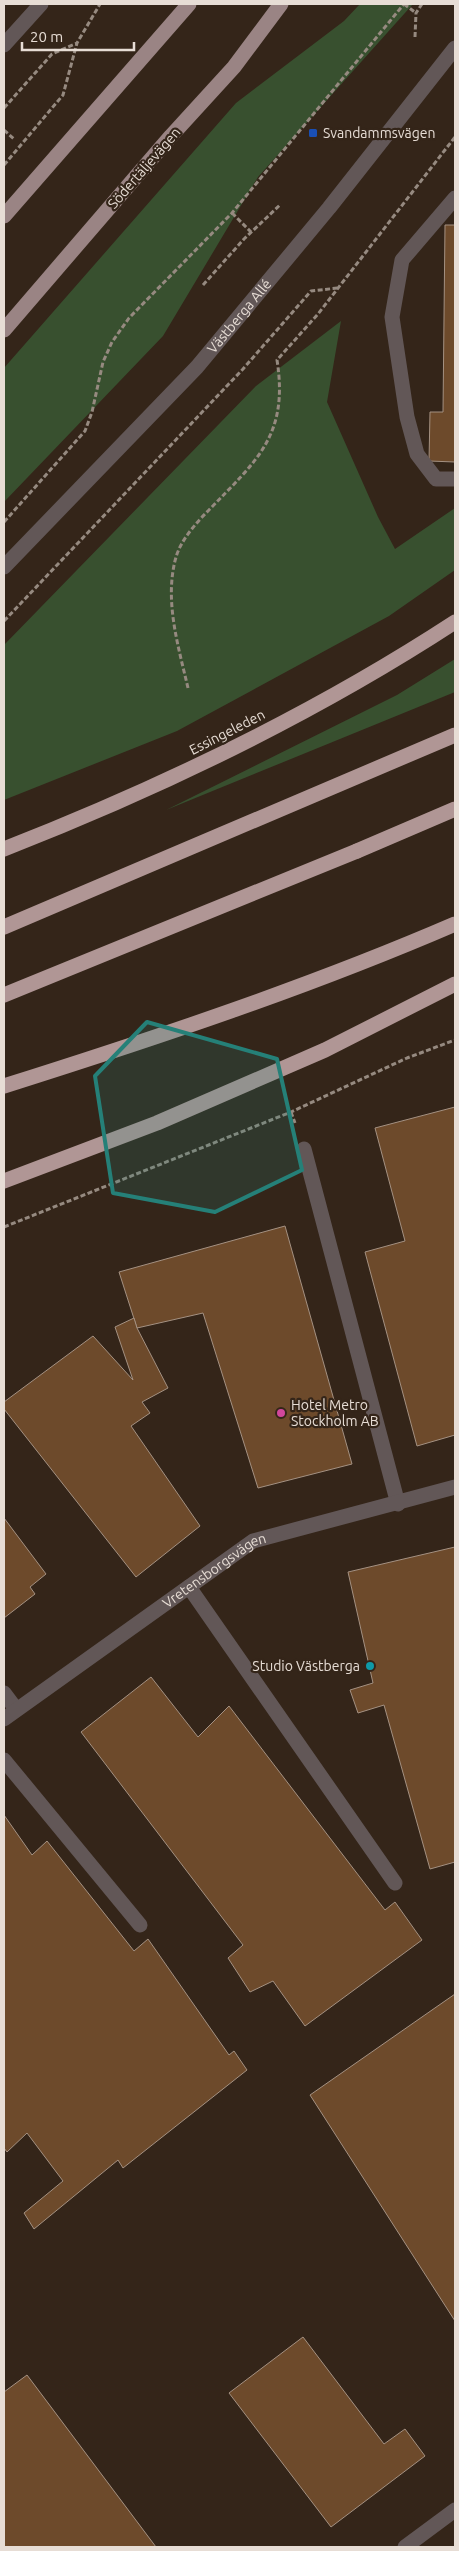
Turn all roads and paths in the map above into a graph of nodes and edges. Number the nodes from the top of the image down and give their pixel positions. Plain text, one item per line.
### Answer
1 (40, 4) edge
2 (100, 4) edge
3 (189, 4) edge
4 (281, 4) edge
5 (404, 4) edge
6 (422, 4) edge
7 (416, 13) junction
8 (415, 37) dead end
9 (77, 43) junction
10 (4, 44) edge
11 (455, 48) edge
12 (4, 108) edge
13 (4, 130) edge
14 (455, 137) edge
15 (14, 139) dead end
16 (4, 165) edge
17 (455, 198) edge
18 (281, 204) dead end
19 (232, 213) junction
20 (4, 216) edge
21 (251, 232) junction
22 (203, 285) dead end
23 (338, 288) junction
24 (4, 330) edge
25 (455, 479) edge
26 (4, 522) edge
27 (4, 567) edge
28 (4, 621) edge
29 (455, 622) edge
30 (188, 688) dead end
31 (455, 735) edge
32 (455, 809) edge
33 (4, 849) edge
34 (455, 924) edge
35 (4, 927) edge
36 (455, 984) edge
37 (4, 995) edge
38 (455, 1040) edge
39 (4, 1086) edge
40 (304, 1149) dead end
41 (4, 1181) edge
42 (4, 1227) edge
43 (455, 1487) edge
44 (398, 1504) junction
45 (189, 1587) junction
46 (4, 1692) edge
47 (16, 1709) junction
48 (4, 1719) edge
49 (4, 1760) edge
50 (395, 1884) dead end
51 (140, 1925) dead end
52 (455, 2510) edge
53 (405, 2547) edge

1 - 10 street
2 - 9 path
3 - 20 main road
4 - 24 main road, Södertäljevägen
5 - 7 path
5 - 19 path
6 - 7 path
7 - 8 path
9 - 12 path
9 - 16 path
11 - 27 street, Västberga Allé
13 - 15 path
14 - 23 path
17 - 25 street
18 - 21 path
19 - 21 path
19 - 26 path
21 - 22 path
23 - 28 path
23 - 30 path
29 - 33 highway, Essingeleden
31 - 35 highway
32 - 37 highway, bridge
34 - 39 highway, bridge
36 - 41 highway, bridge
38 - 42 path
40 - 44 street
43 - 44 street, Vretensborgsvägen
44 - 45 street, Vretensborgsvägen
45 - 47 street, Vretensborgsvägen
45 - 50 street
46 - 47 street
47 - 48 street, Vretensborgsvägen
49 - 51 street
52 - 53 street

